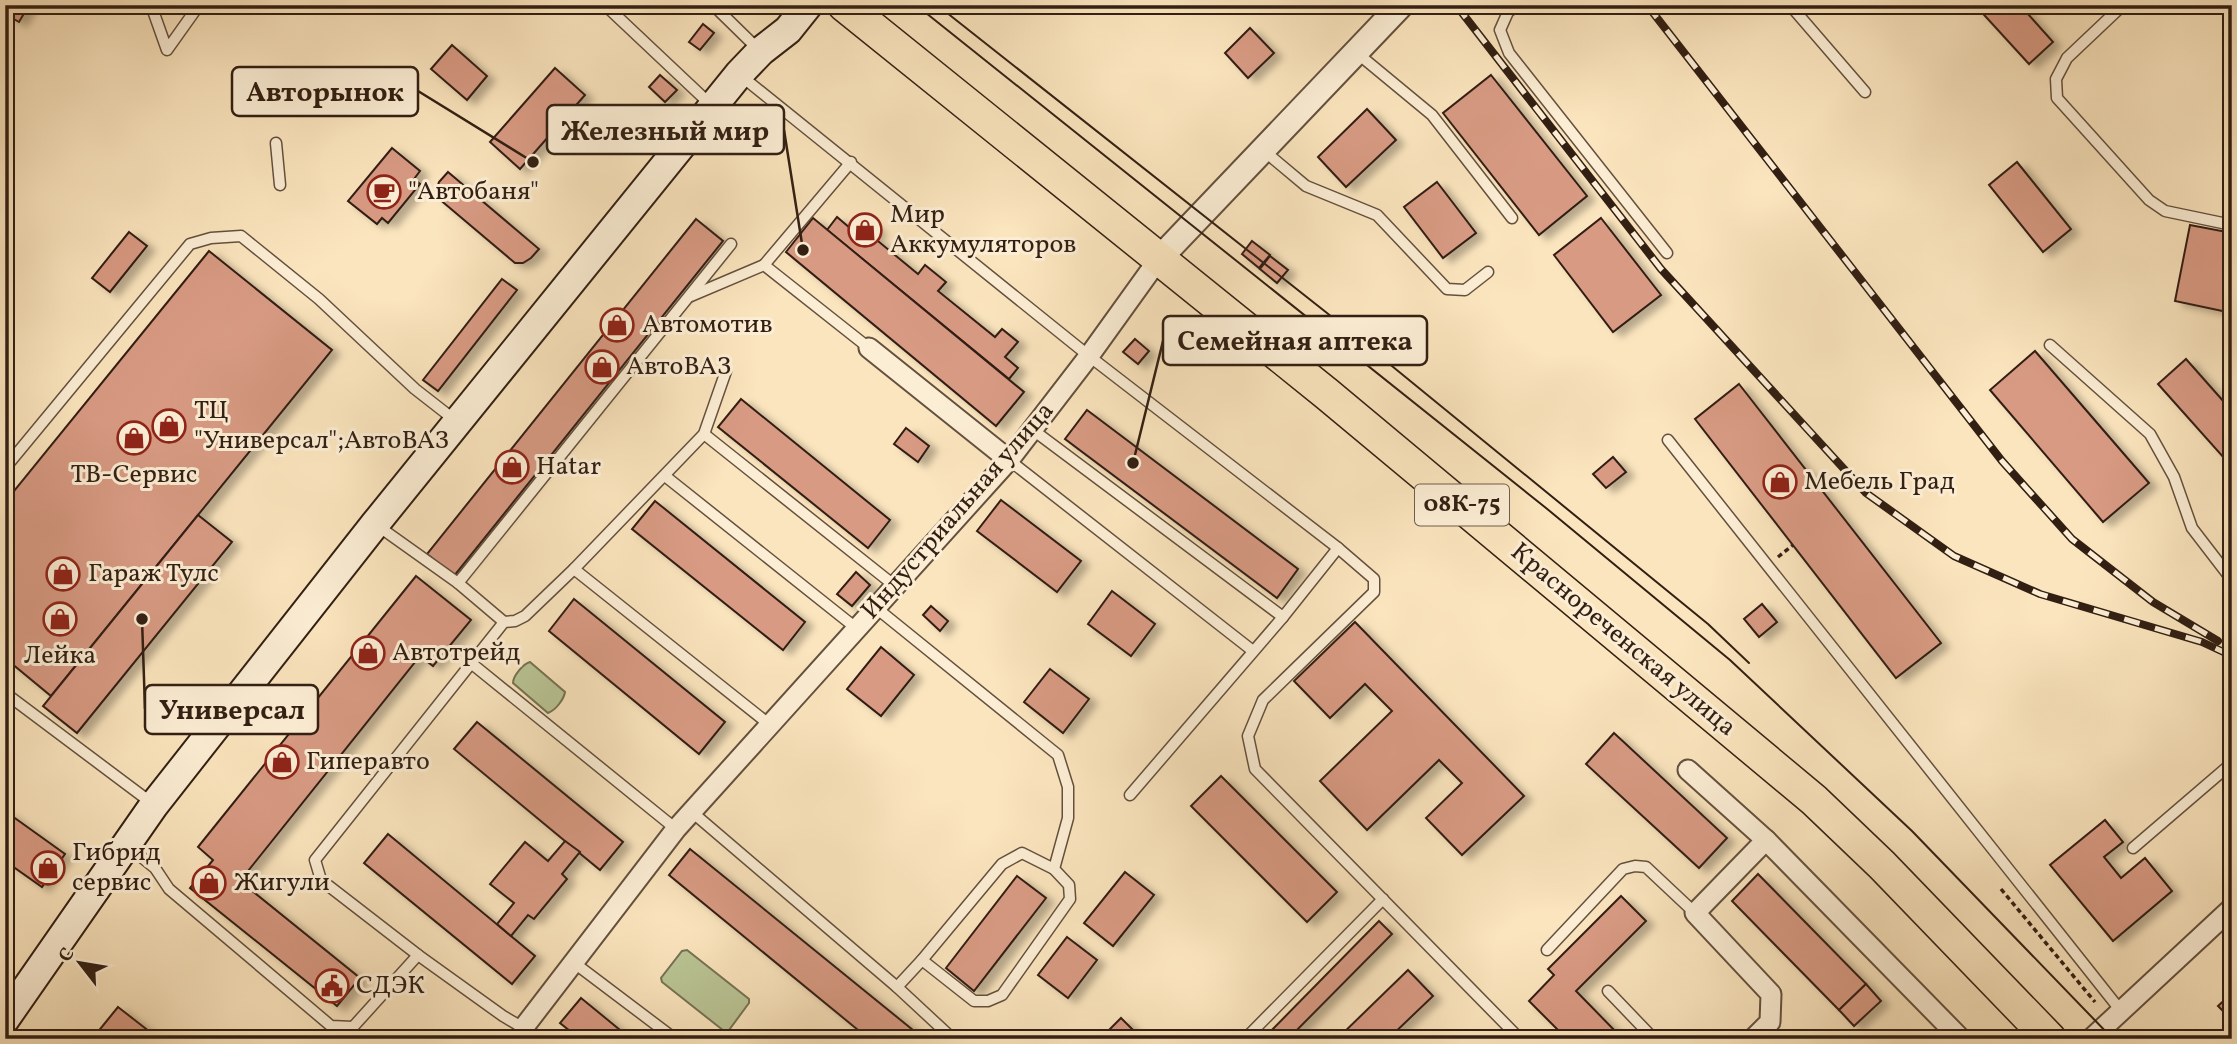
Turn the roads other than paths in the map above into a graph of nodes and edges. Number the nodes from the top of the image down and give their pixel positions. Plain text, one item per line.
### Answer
1 (117, 5) edge
2 (140, 5) edge
3 (152, 5) edge
4 (198, 5) edge
5 (606, 5) edge
6 (713, 5) edge
7 (808, 5) edge
8 (844, 5) edge
9 (1401, 5) edge
10 (1517, 5) edge
11 (1790, 5) edge
12 (2123, 5) edge
13 (761, 51) junction
14 (1357, 52) junction
15 (739, 74) junction
16 (1865, 92) dead end
17 (713, 106) junction
18 (276, 143) dead end
19 (1263, 150) junction
20 (851, 162) junction
21 (280, 185) dead end
22 (1512, 218) dead end
23 (2232, 225) edge
24 (731, 244) dead end
25 (1667, 253) dead end
26 (1158, 260) junction
27 (764, 265) junction
28 (1488, 272) dead end
29 (689, 296) junction
30 (2050, 345) dead end
31 (869, 348) joint
32 (1089, 356) junction
33 (726, 371) dead end
34 (458, 422) junction
35 (1033, 430) junction
36 (704, 434) junction
37 (1668, 440) dead end
38 (1009, 460) junction
39 (5, 468) edge
40 (665, 476) junction
41 (375, 524) junction
42 (1338, 548) junction
43 (574, 569) junction
44 (2232, 580) edge
45 (458, 583) junction
46 (895, 586) junction
47 (875, 607) junction
48 (1283, 617) junction
49 (505, 622) junction
50 (856, 628) junction
51 (1254, 651) junction
52 (471, 663) junction
53 (5, 693) edge
54 (769, 725) junction
55 (2232, 763) edge
56 (1688, 770) dead end
57 (1130, 795) dead end
58 (154, 805) junction
59 (692, 812) junction
60 (676, 830) junction
61 (1766, 840) junction
62 (126, 844) junction
63 (2133, 848) dead end
64 (1054, 869) junction
65 (1383, 899) junction
66 (2232, 908) edge
67 (1695, 913) junction
68 (1547, 950) dead end
69 (418, 955) junction
70 (922, 960) junction
71 (573, 962) junction
72 (897, 987) junction
73 (1608, 990) dead end
74 (2121, 1011) junction
75 (5, 1018) edge
76 (524, 1027) junction
77 (542, 1039) edge
78 (675, 1039) edge
79 (953, 1039) edge
80 (1245, 1039) edge
81 (1520, 1039) edge
82 (1654, 1039) edge
83 (1753, 1039) edge
84 (1961, 1039) edge
85 (2050, 1039) edge
86 (2091, 1039) edge

1 - 2 lane
3 - 4 lane
5 - 17 lane
6 - 13 lane
7 - 13 main road
8 - 26 main road, Краснореченская улица / 08К-75
9 - 14 street, Индустриальная улица
10 - 25 lane
11 - 16 lane
12 - 23 lane
13 - 15 main road
14 - 19 street, Индустриальная улица
14 - 22 lane
15 - 17 main road
15 - 20 lane
17 - 34 main road
18 - 21 lane
19 - 26 street, Индустриальная улица
19 - 28 lane
20 - 27 lane
20 - 32 lane
24 - 29 lane
26 - 32 street, Индустриальная улица
26 - 85 main road, Краснореченская улица / 08К-75
27 - 29 lane
27 - 31 lane
29 - 45 lane
30 - 44 lane
31 - 38 street
32 - 35 street, Индустриальная улица
32 - 42 lane
33 - 36 lane
34 - 39 lane
34 - 41 main road
35 - 38 street, Индустриальная улица
35 - 48 lane
36 - 40 lane
36 - 46 lane
37 - 74 lane
38 - 46 street, Индустриальная улица
38 - 51 lane
40 - 43 lane
40 - 50 lane
41 - 45 lane
41 - 58 main road
42 - 48 lane
42 - 65 lane
43 - 49 lane
43 - 54 lane
45 - 49 lane
46 - 47 street, Индустриальная улица
47 - 50 street, Индустриальная улица
47 - 64 lane
48 - 51 lane
49 - 52 lane
50 - 54 street, Индустриальная улица
51 - 57 lane
52 - 60 lane
52 - 69 lane
53 - 58 lane
54 - 59 street, Индустриальная улица
55 - 63 lane
56 - 61 street
58 - 62 main road
59 - 60 street, Индустриальная улица
59 - 72 lane
60 - 71 street, Индустриальная улица
61 - 67 street
61 - 84 street
62 - 69 lane
62 - 75 main road
64 - 70 lane
64 - 70 lane
65 - 80 lane
65 - 81 lane
66 - 74 street
67 - 68 lane
67 - 83 street
69 - 76 lane
70 - 72 lane
71 - 76 street, Индустриальная улица
71 - 78 lane
72 - 79 lane
73 - 82 lane
74 - 86 street
76 - 77 lane

